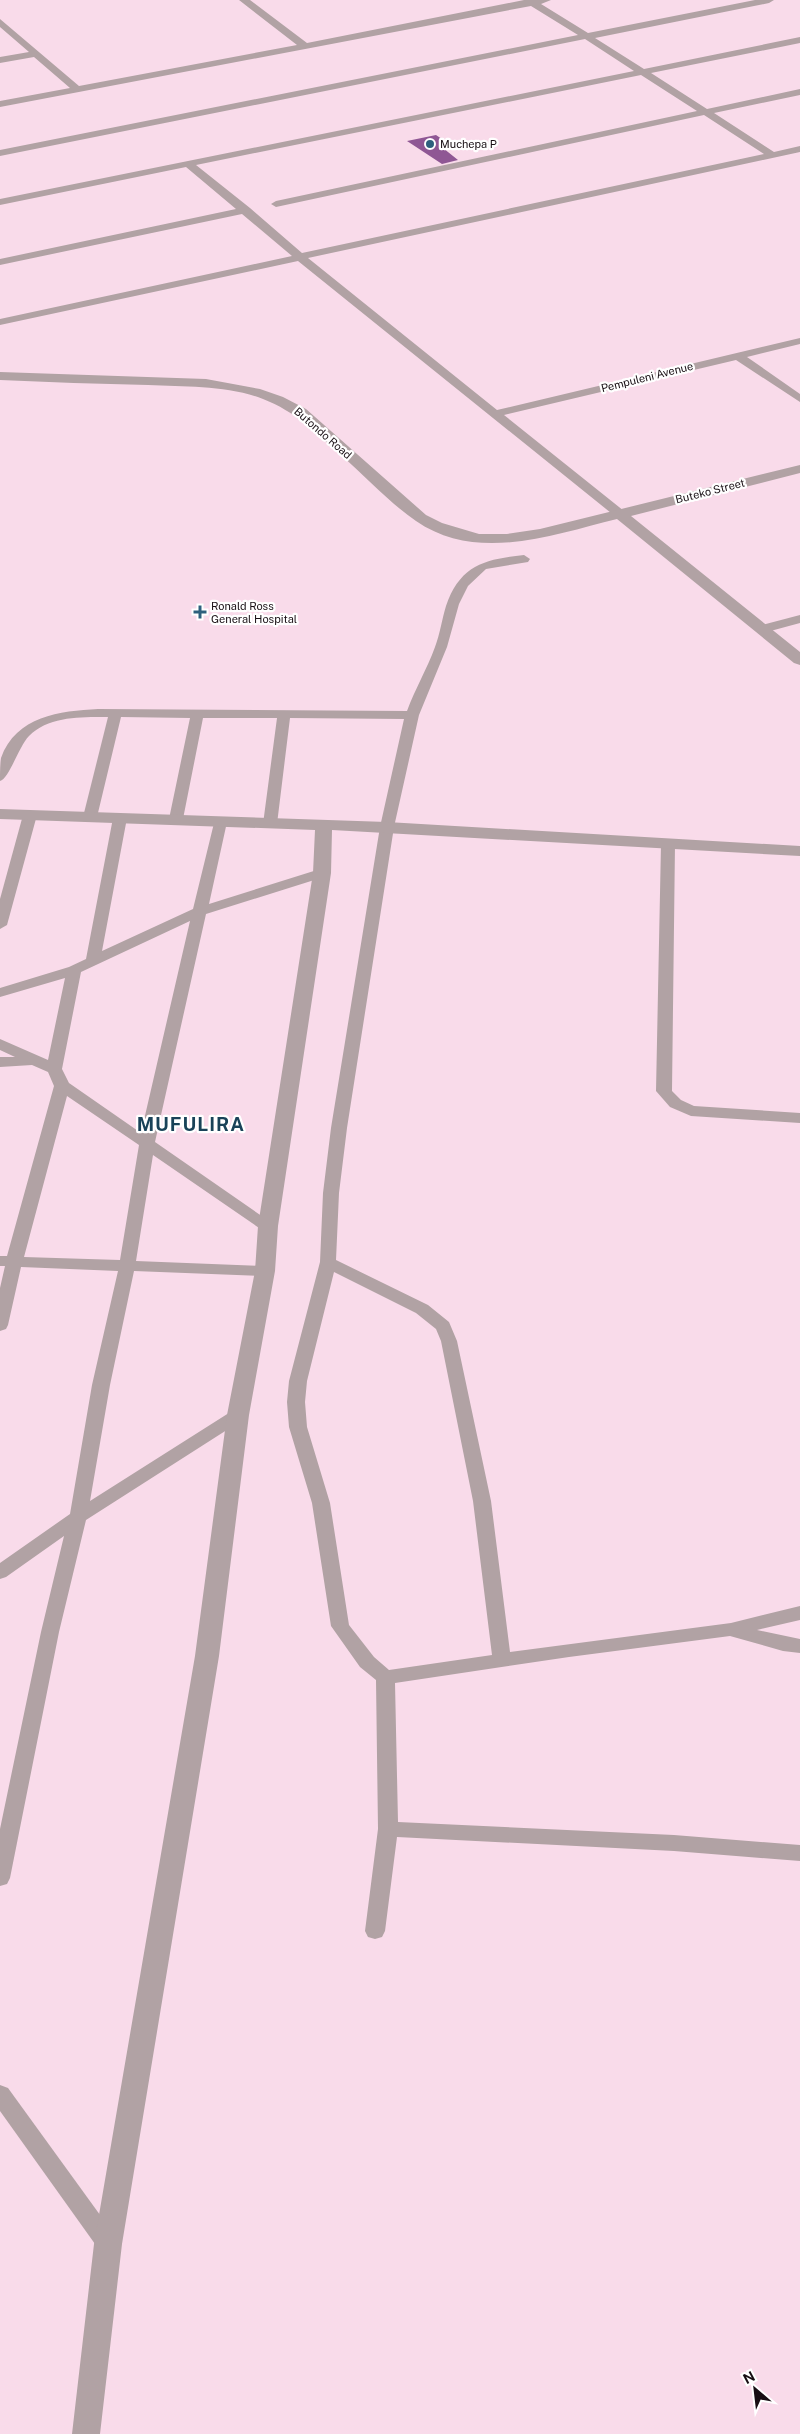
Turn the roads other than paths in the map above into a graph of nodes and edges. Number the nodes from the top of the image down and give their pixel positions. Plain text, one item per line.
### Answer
1 (244, 0) edge
2 (546, 0) edge
3 (769, 0) edge
4 (531, 1) edge
5 (0, 22) edge
6 (585, 37) junction
7 (800, 40) edge
8 (305, 46) junction
9 (35, 54) junction
10 (0, 60) edge
11 (641, 73) junction
12 (78, 90) junction
13 (800, 92) edge
14 (0, 104) edge
15 (705, 112) junction
16 (800, 149) edge
17 (0, 153) edge
18 (773, 155) junction
19 (189, 165) junction
20 (0, 202) edge
21 (276, 204) dead end
22 (246, 210) junction
23 (300, 257) junction
24 (0, 262) edge
25 (0, 308) edge
26 (11, 319) junction
27 (0, 322) edge
28 (800, 341) edge
29 (737, 355) junction
30 (0, 376) edge
31 (800, 399) edge
32 (494, 414) junction
33 (800, 469) edge
34 (620, 514) junction
35 (524, 559) dead end
36 (800, 620) edge
37 (763, 630) junction
38 (800, 660) edge
39 (115, 714) junction
40 (197, 714) junction
41 (284, 715) junction
42 (412, 715) junction
43 (0, 777) edge
44 (0, 814) edge
45 (30, 815) junction
46 (90, 817) junction
47 (120, 818) junction
48 (176, 819) junction
49 (220, 822) junction
50 (270, 824) junction
51 (324, 825) junction
52 (387, 827) junction
53 (668, 844) junction
54 (800, 851) edge
55 (322, 873) junction
56 (198, 912) junction
57 (0, 925) edge
58 (93, 960) junction
59 (74, 970) junction
60 (0, 993) edge
61 (0, 1044) edge
62 (34, 1060) junction
63 (0, 1062) edge
64 (54, 1069) junction
65 (62, 1086) junction
66 (800, 1118) edge
67 (147, 1143) junction
68 (268, 1226) junction
69 (7, 1261) edge
70 (328, 1262) junction
71 (127, 1266) junction
72 (265, 1271) junction
73 (0, 1325) edge
74 (238, 1415) junction
75 (78, 1517) junction
76 (0, 1572) edge
77 (800, 1613) edge
78 (730, 1629) junction
79 (800, 1646) edge
80 (502, 1660) junction
81 (385, 1678) junction
82 (388, 1829) junction
83 (800, 1853) edge
84 (0, 1878) edge
85 (375, 1931) dead end
86 (0, 2094) edge
87 (108, 2244) junction
88 (86, 2434) edge

1 - 8 street
2 - 4 street
3 - 6 street
4 - 6 street
4 - 8 street
5 - 9 street
6 - 11 street
6 - 17 street
7 - 11 street
8 - 12 street
9 - 10 street
9 - 12 street
11 - 15 street
11 - 19 street
12 - 14 street
13 - 15 street
15 - 18 street
15 - 21 street
16 - 18 street
18 - 23 street
19 - 20 street
19 - 22 street
22 - 23 street
22 - 24 street
23 - 26 street
23 - 32 street
25 - 26 street
26 - 27 street
28 - 29 street, Pempuleni Avenue
29 - 31 street
29 - 32 street, Pempuleni Avenue
30 - 34 street, Butondo Road
32 - 34 street
33 - 34 street, Buteko Street
34 - 37 street
35 - 42 street
36 - 37 street
37 - 38 street
39 - 40 street
39 - 43 street
39 - 46 street
40 - 41 street
40 - 48 street
41 - 42 street
41 - 50 street
42 - 52 street
44 - 45 street
45 - 46 street
45 - 57 street
46 - 47 street
47 - 48 street
47 - 58 street
48 - 49 street
49 - 50 street
49 - 56 street
50 - 51 street
51 - 52 street
51 - 55 street
52 - 53 street
52 - 70 street
53 - 54 street
53 - 66 street
55 - 56 street
55 - 68 street
56 - 58 street
56 - 67 street
58 - 59 street
59 - 60 street
59 - 64 street
61 - 62 street
62 - 63 street
62 - 64 street
64 - 65 street
65 - 67 street
65 - 69 street
67 - 68 street
67 - 71 street
68 - 72 street
69 - 71 street
69 - 73 street
70 - 80 street
70 - 81 street
71 - 72 street
71 - 75 street
72 - 74 street
74 - 75 street
74 - 87 street
75 - 76 street
75 - 84 street
77 - 78 street
78 - 79 street
78 - 80 street
80 - 81 street
81 - 82 street
82 - 83 street
82 - 85 street
86 - 87 street
87 - 88 street

